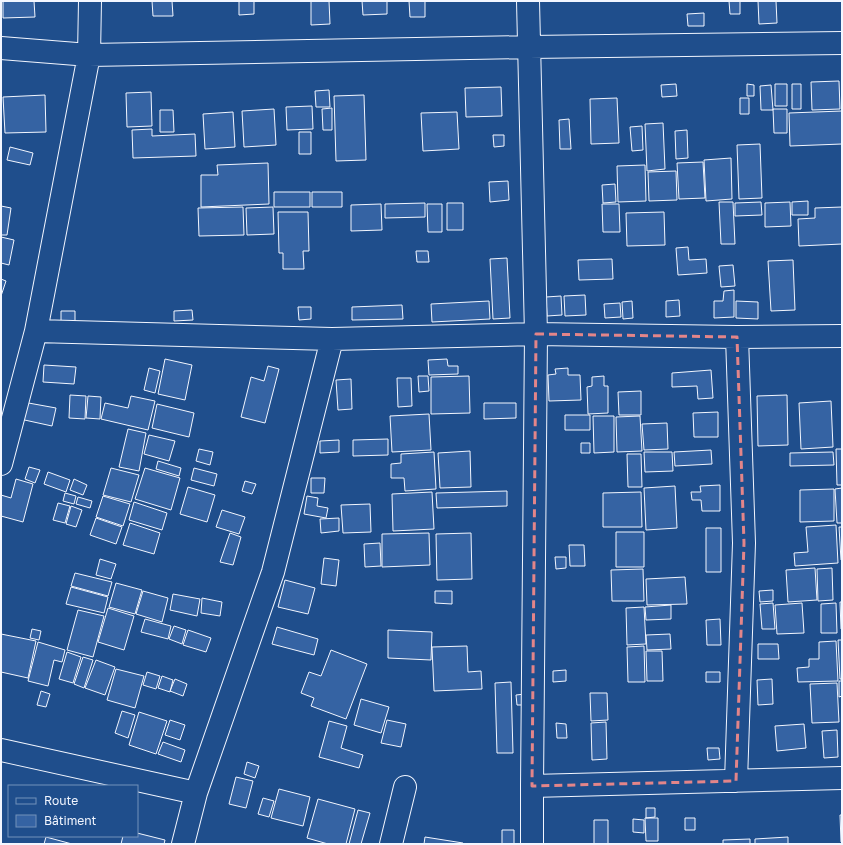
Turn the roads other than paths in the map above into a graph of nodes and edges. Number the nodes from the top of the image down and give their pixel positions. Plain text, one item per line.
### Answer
1 (90, 1) edge
2 (528, 1) edge
3 (842, 43) edge
4 (529, 47) junction
5 (1, 48) edge
6 (89, 55) junction
7 (36, 331) junction
8 (536, 334) junction
9 (842, 336) edge
10 (737, 337) junction
11 (332, 338) junction
12 (1, 464) edge
13 (1, 750) edge
14 (842, 778) edge
15 (736, 781) junction
16 (532, 786) junction
17 (405, 787) dead end
18 (196, 793) junction
19 (183, 844) edge
20 (391, 844) edge
21 (532, 844) edge

1 - 6 street
2 - 4 street
3 - 4 street
4 - 6 street
4 - 8 street
5 - 6 street
6 - 7 street
7 - 11 street
7 - 12 street
8 - 10 street
8 - 11 street
8 - 16 street
9 - 10 street
10 - 15 street
11 - 18 street
13 - 18 street
14 - 15 street
15 - 16 street
16 - 21 street
17 - 20 street
18 - 19 street

